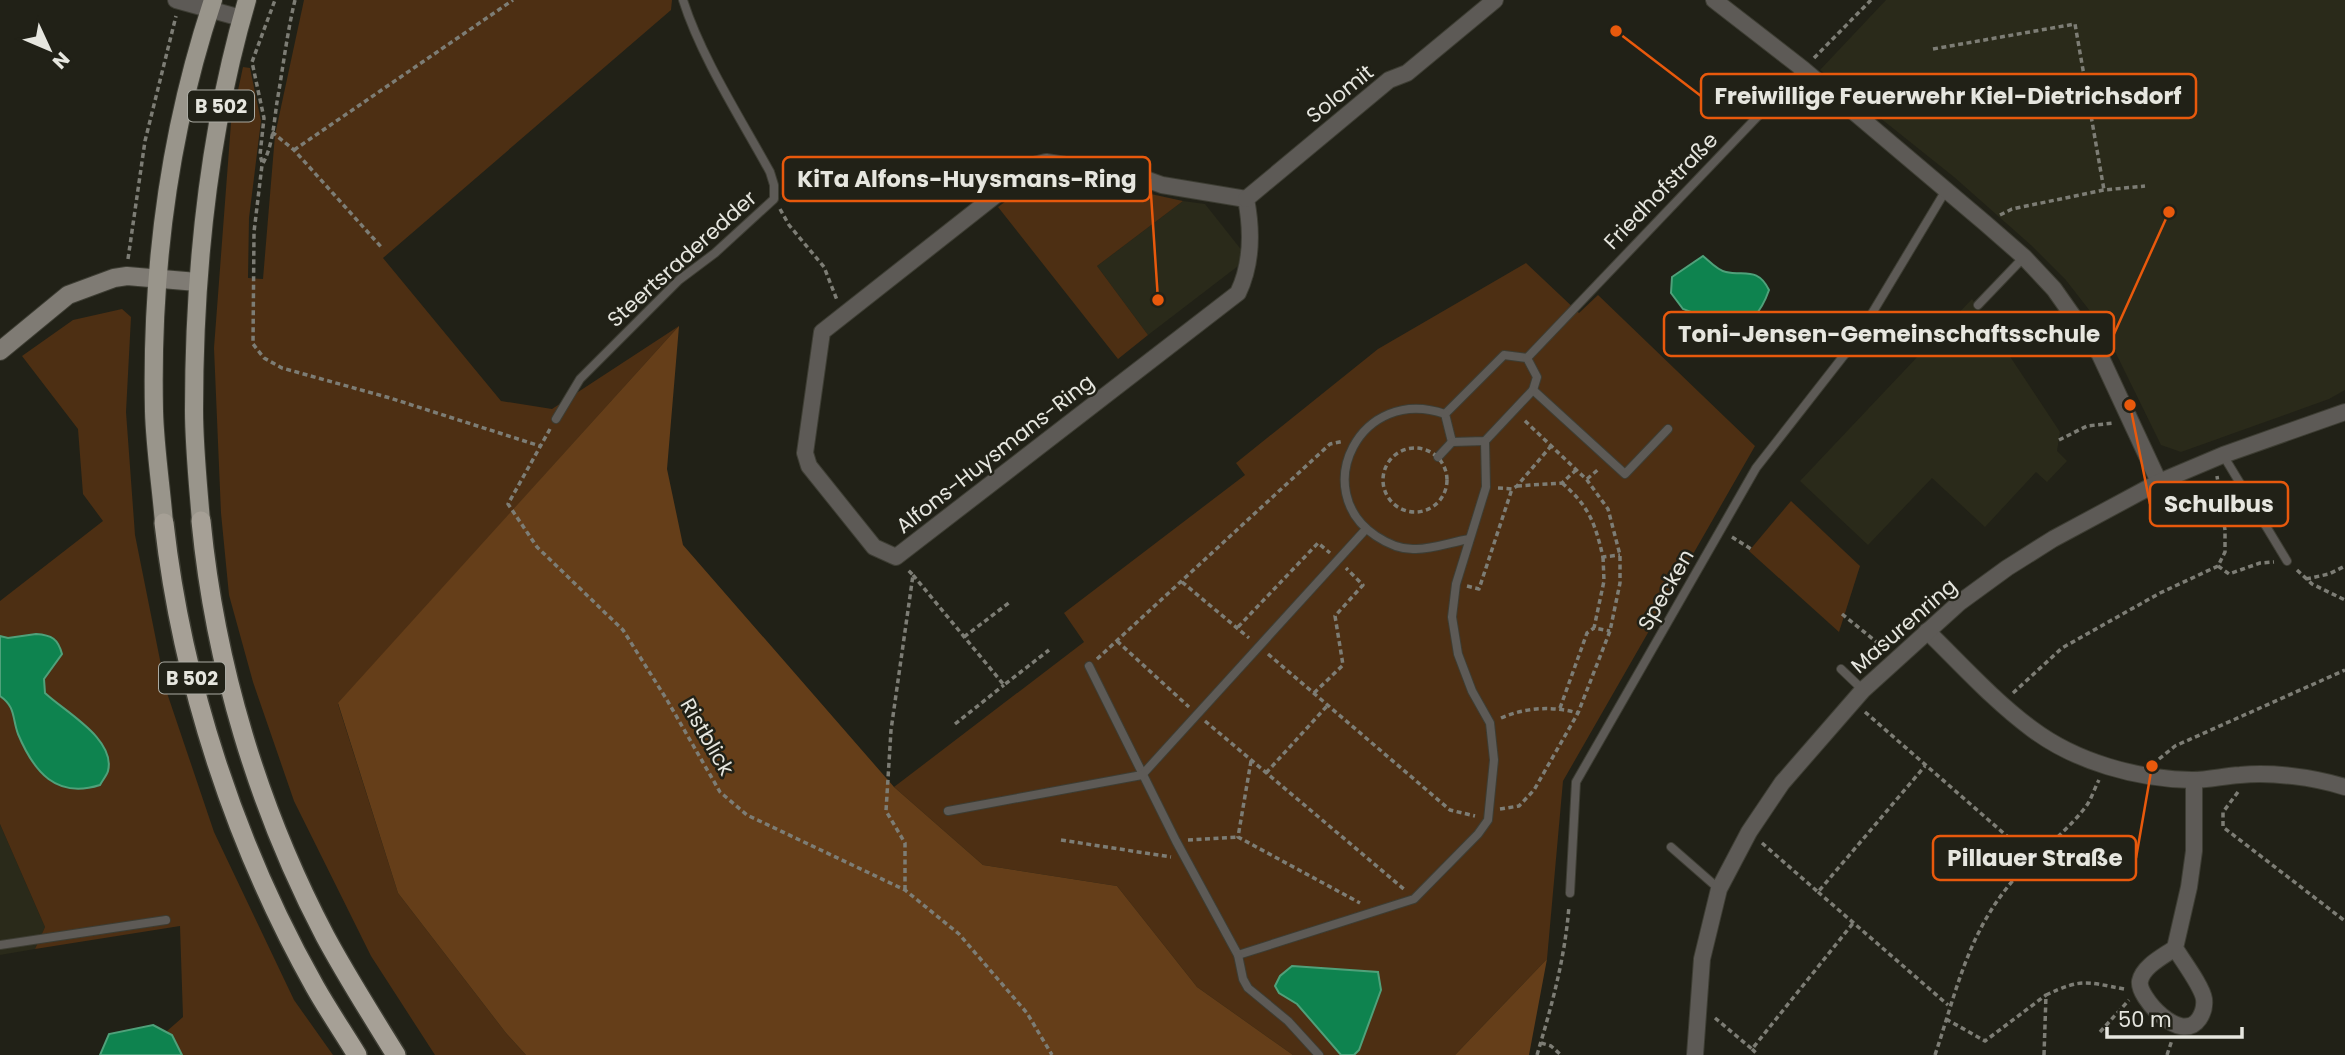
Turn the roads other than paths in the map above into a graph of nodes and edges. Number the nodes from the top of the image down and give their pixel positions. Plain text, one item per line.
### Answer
1 (247, 0) edge
2 (683, 0) edge
3 (1495, 0) edge
4 (1714, 0) edge
5 (178, 1) edge
6 (211, 5) edge
7 (241, 18) junction
8 (1803, 69) junction
9 (1946, 190) junction
10 (1246, 199) junction
11 (2024, 257) junction
12 (157, 279) junction
13 (197, 282) junction
14 (1978, 305) dead end
15 (0, 351) edge
16 (1527, 358) junction
17 (1533, 390) junction
18 (2345, 412) edge
19 (1445, 414) junction
20 (556, 419) road end
21 (1668, 429) dead end
22 (1485, 441) junction
23 (1452, 442) junction
24 (2219, 456) junction
25 (1438, 457) road end
26 (2159, 482) junction
27 (201, 521) joint
28 (164, 523) joint
29 (1366, 530) junction
30 (1469, 539) junction
31 (2287, 561) dead end
32 (1927, 631) junction
33 (1089, 666) road end
34 (1841, 669) dead end
35 (1858, 696) junction
36 (1142, 775) junction
37 (2194, 780) junction
38 (2345, 787) edge
39 (948, 811) dead end
40 (1671, 847) dead end
41 (1719, 889) junction
42 (1570, 893) road end
43 (166, 920) dead end
44 (0, 945) edge
45 (2175, 948) junction
46 (1238, 955) junction
47 (357, 1055) edge
48 (397, 1055) edge
49 (1319, 1055) edge
50 (1695, 1055) edge

1 - 7 main road, B 502
2 - 20 lane, Steertsraderedder
3 - 10 street, Solomit
4 - 8 street
5 - 6 street
6 - 7 street
6 - 12 main road, B 502
7 - 13 main road, B 502
8 - 9 street
8 - 16 lane, Friedhofstraße
9 - 11 street
9 - 42 lane, Specken
10 - 10 street, Alfons-Huysmans-Ring
11 - 14 lane
11 - 26 street
12 - 13 main road
12 - 15 main road
12 - 28 main road, B 502
13 - 27 main road, B 502
16 - 17 lane
16 - 19 lane
17 - 21 lane
17 - 22 lane
18 - 24 street, Masurenring
19 - 23 lane
19 - 29 lane
22 - 23 lane
22 - 30 lane
23 - 25 lane
24 - 26 street, Masurenring
24 - 31 lane
26 - 32 street, Masurenring
27 - 48 highway, B 502
28 - 47 highway, B 502
29 - 30 lane
29 - 36 lane
30 - 46 lane
32 - 35 street, Masurenring
32 - 37 street
33 - 36 lane
34 - 35 lane
35 - 41 street, Masurenring
36 - 39 lane
36 - 46 lane
37 - 38 street
37 - 45 street
40 - 41 lane
41 - 50 street, Masurenring
43 - 44 lane
45 - 45 street
46 - 49 lane

